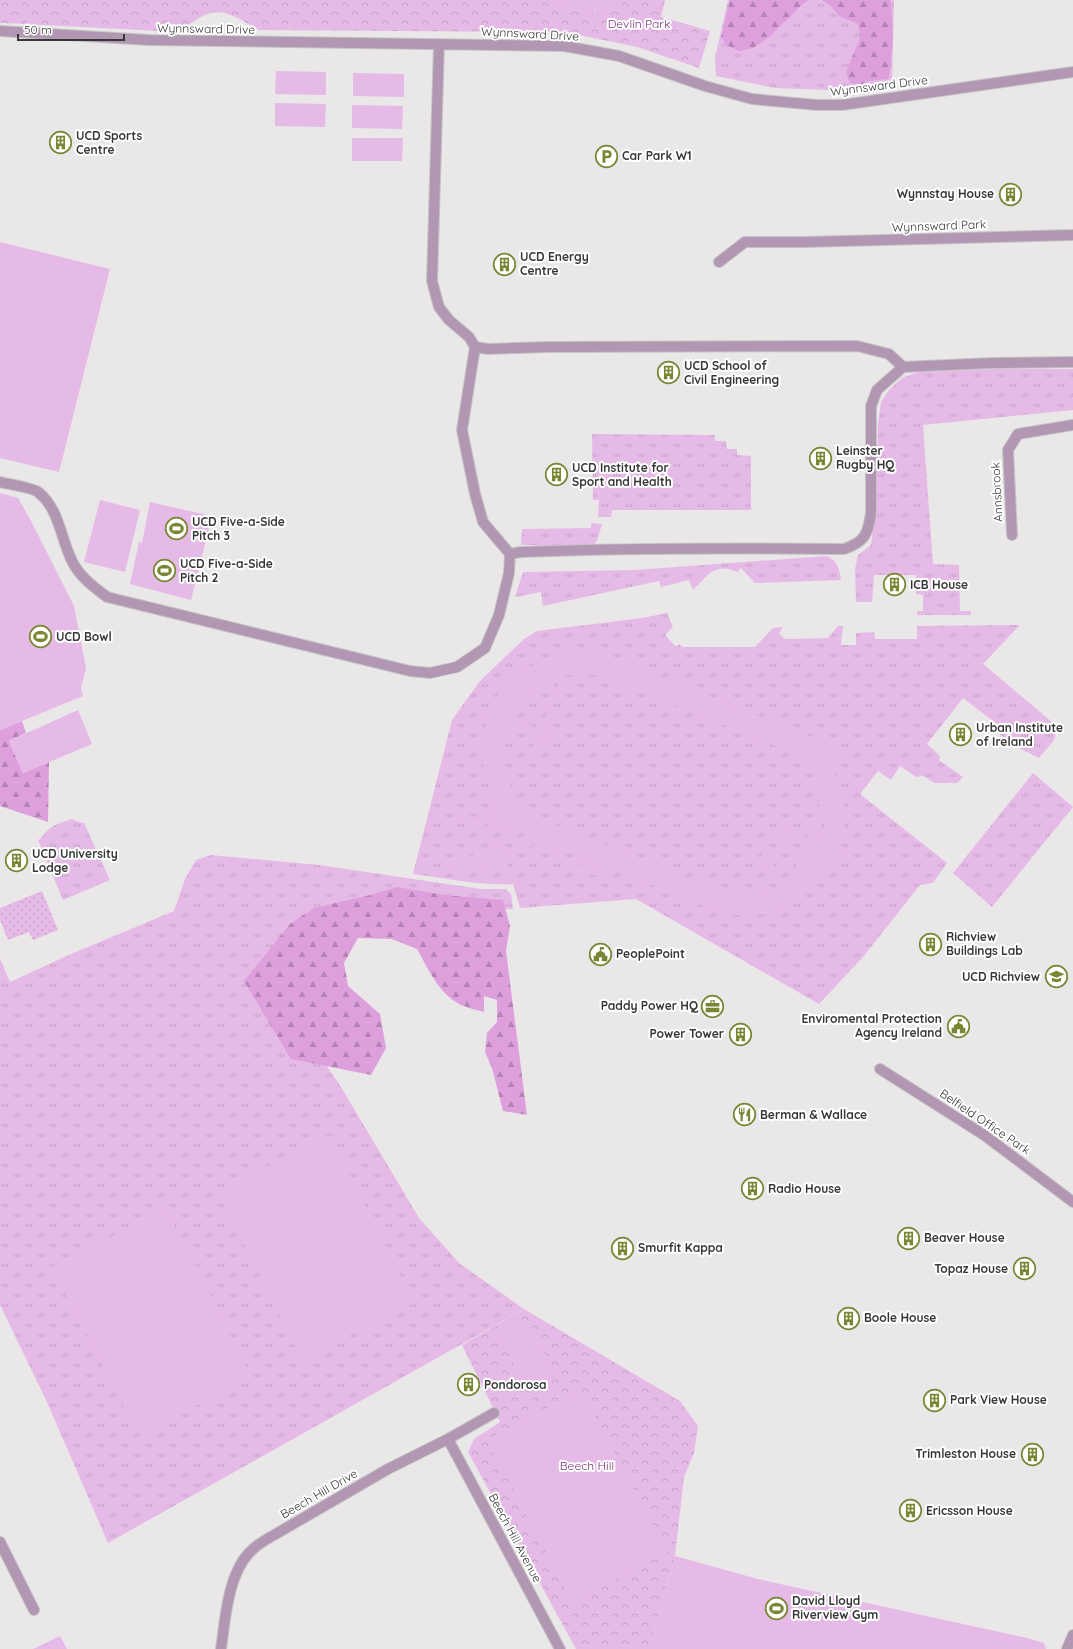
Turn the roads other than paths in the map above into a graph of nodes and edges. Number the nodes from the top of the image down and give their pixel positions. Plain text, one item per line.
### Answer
1 (0, 31) edge
2 (439, 44) junction
3 (1073, 72) edge
4 (1073, 235) edge
5 (719, 262) dead end
6 (475, 347) junction
7 (1073, 362) edge
8 (904, 367) junction
9 (1073, 425) edge
10 (0, 482) edge
11 (1012, 535) dead end
12 (510, 554) junction
13 (880, 1069) dead end
14 (1073, 1202) edge
15 (494, 1413) dead end
16 (448, 1439) junction
17 (0, 1542) edge
18 (34, 1610) dead end
19 (1073, 1634) edge
20 (221, 1649) edge
21 (560, 1649) edge
22 (1067, 1649) edge

1 - 2 street, Wynnsward Drive
2 - 3 street, Wynnsward Drive
2 - 6 street
4 - 5 street, Wynnsward Park
6 - 8 street
6 - 12 street
7 - 8 street
8 - 12 street
9 - 11 street, Annsbrook
10 - 12 street
13 - 14 street, Belfield Office Park
15 - 16 street, Beech Hill Drive
16 - 20 street, Beech Hill Drive
16 - 21 street, Beech Hill Avenue
17 - 18 street
19 - 22 street

